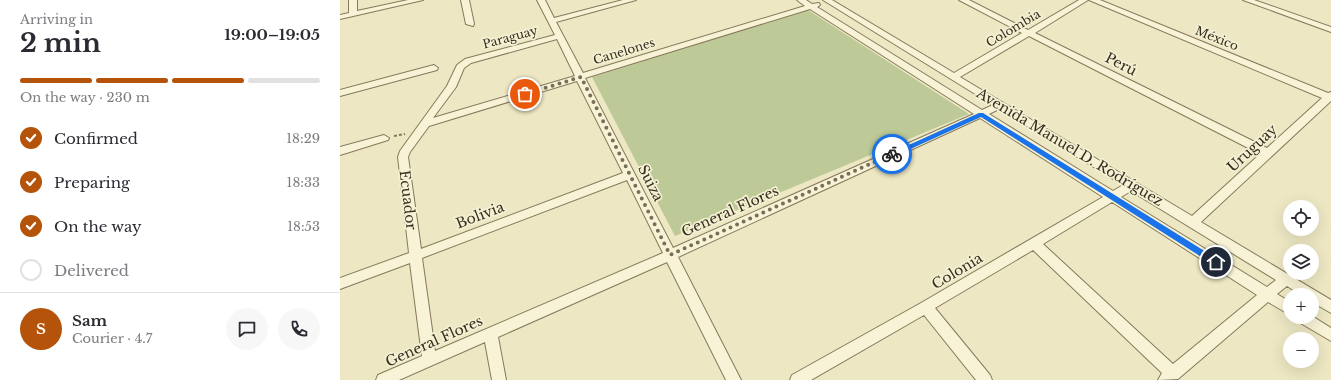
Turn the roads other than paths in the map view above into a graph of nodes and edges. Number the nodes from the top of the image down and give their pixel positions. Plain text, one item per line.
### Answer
1 (353, 0) edge
2 (419, 0) edge
3 (465, 0) edge
4 (541, 0) edge
5 (632, 0) edge
6 (801, 0) edge
7 (828, 0) edge
8 (963, 0) edge
9 (1084, 0) edge
10 (1094, 0) edge
11 (1247, 0) edge
12 (812, 7) junction
13 (353, 14) junction
14 (340, 17) edge
15 (552, 21) junction
16 (470, 24) dead end
17 (1331, 30) edge
18 (1029, 33) junction
19 (559, 36) junction
20 (909, 49) junction
21 (892, 58) junction
22 (468, 61) joint
23 (434, 68) dead end
24 (581, 77) junction
25 (954, 77) junction
26 (340, 93) edge
27 (1330, 96) edge
28 (1001, 105) junction
29 (981, 114) junction
30 (423, 127) junction
31 (384, 138) road end
32 (340, 151) edge
33 (1267, 153) junction
34 (630, 175) junction
35 (1132, 185) junction
36 (1113, 197) junction
37 (1193, 222) junction
38 (1034, 243) junction
39 (670, 255) junction
40 (415, 256) junction
41 (1283, 277) edge
42 (1285, 280) edge
43 (1288, 280) edge
44 (340, 284) edge
45 (1301, 288) edge
46 (1268, 295) junction
47 (1319, 299) edge
48 (1283, 305) edge
49 (1331, 307) edge
50 (926, 308) junction
51 (1313, 324) edge
52 (490, 333) junction
53 (1331, 336) edge
54 (429, 360) junction
55 (1169, 377) edge
56 (383, 380) edge
57 (499, 380) edge
58 (734, 380) edge
59 (797, 380) edge
60 (985, 380) edge

1 - 13 street
2 - 13 street
3 - 16 street
4 - 15 street, Suiza
5 - 15 street, Paraguay
6 - 12 street, Avenida Manuel D. Rodríguez
7 - 12 street, Canelones
7 - 20 street, Avenida Manuel D. Rodríguez
8 - 18 street, Perú
9 - 18 street, Colombia
10 - 27 street, México
11 - 17 street
12 - 21 street, Avenida Manuel D. Rodríguez
12 - 24 street, Canelones
13 - 14 street
15 - 19 street, Suiza
18 - 25 street, Colombia
18 - 33 street, Perú
19 - 22 street, Paraguay
19 - 24 street, Suiza
20 - 21 street
20 - 25 street, Avenida Manuel D. Rodríguez
21 - 29 street, Avenida Manuel D. Rodríguez
22 - 30 street, Ecuador
23 - 26 street
24 - 30 street, Canelones
24 - 34 street, Suiza
25 - 28 street, Avenida Manuel D. Rodríguez
27 - 33 street, Uruguay
28 - 29 street, General Flores
28 - 35 street, Avenida Manuel D. Rodríguez
29 - 36 street, Avenida Manuel D. Rodríguez
29 - 39 street, General Flores
30 - 40 street, Ecuador
31 - 32 street
33 - 37 street, Uruguay
34 - 39 street, Suiza
34 - 40 street, Bolivia
35 - 36 street, Colonia
35 - 37 street, Avenida Manuel D. Rodríguez
36 - 38 street, Colonia
36 - 46 street, Avenida Manuel D. Rodríguez
37 - 41 street, Avenida Manuel D. Rodríguez
38 - 50 street, Colonia
38 - 55 street
39 - 52 street, General Flores
39 - 58 street, Suiza
40 - 44 street, Bolivia
40 - 54 street, Ecuador
42 - 46 street
43 - 45 street, Avenida Manuel D. Rodríguez
46 - 48 street, Avenida Manuel D. Rodríguez
46 - 55 street
47 - 49 street, Avenida Manuel D. Rodríguez
50 - 59 street, Colonia
50 - 60 street
51 - 53 street
52 - 54 street, General Flores
52 - 57 street
54 - 56 street, General Flores

